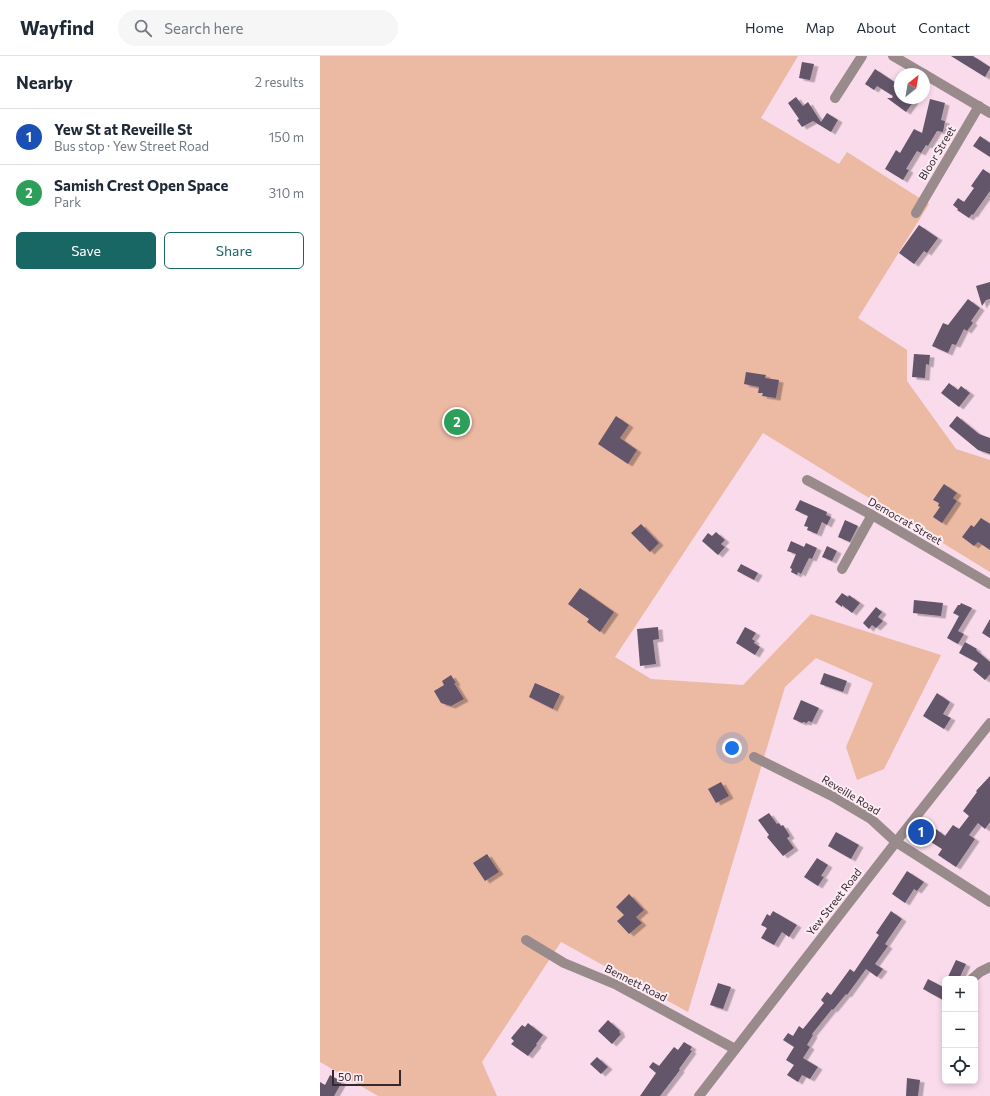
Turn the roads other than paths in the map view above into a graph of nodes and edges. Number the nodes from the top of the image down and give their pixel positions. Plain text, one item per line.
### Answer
1 (862, 56) edge
2 (893, 56) edge
3 (914, 68) edge
4 (930, 77) edge
5 (835, 98) dead end
6 (979, 106) junction
7 (990, 113) edge
8 (916, 212) dead end
9 (807, 480) dead end
10 (872, 515) junction
11 (842, 569) dead end
12 (990, 584) edge
13 (990, 723) edge
14 (754, 757) dead end
15 (896, 842) junction
16 (990, 902) edge
17 (526, 940) dead end
18 (990, 967) edge
19 (975, 976) edge
20 (735, 1049) junction
21 (699, 1096) edge

1 - 5 street
2 - 3 street
4 - 6 street
6 - 7 street
6 - 8 street, Bloor Street
9 - 10 street, Democrat Street
10 - 11 street
10 - 12 street, Democrat Street
13 - 15 street, Yew Street Road
14 - 15 street, Reveille Road
15 - 16 street, Reveille Road
15 - 20 street, Yew Street Road
17 - 20 street, Bennett Road
18 - 19 street
20 - 21 street, Yew Street Road

